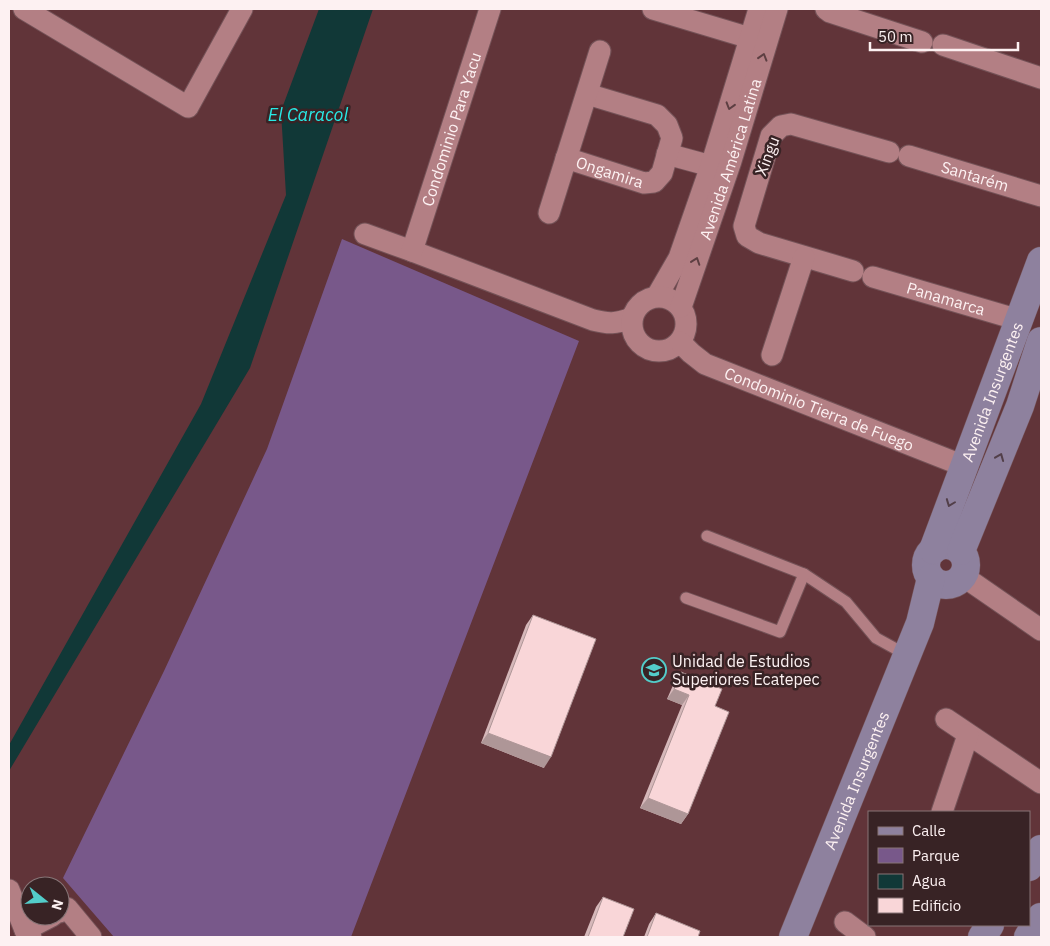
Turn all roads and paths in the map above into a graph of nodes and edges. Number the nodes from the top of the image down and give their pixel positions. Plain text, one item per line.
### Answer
1 (24, 9) edge
2 (242, 9) edge
3 (490, 9) edge
4 (653, 9) edge
5 (759, 9) edge
6 (777, 9) edge
7 (826, 9) edge
8 (750, 38) junction
9 (922, 42) dead end
10 (943, 45) dead end
11 (600, 52) dead end
12 (1041, 78) edge
13 (587, 94) junction
14 (668, 154) junction
15 (899, 154) joint
16 (566, 158) junction
17 (721, 164) junction
18 (761, 170) junction
19 (1041, 196) edge
20 (549, 214) dead end
21 (365, 234) dead end
22 (412, 251) junction
23 (804, 256) junction
24 (1041, 261) edge
25 (853, 271) dead end
26 (873, 277) dead end
27 (656, 296) junction
28 (681, 307) junction
29 (632, 318) junction
30 (1019, 320) junction
31 (680, 342) junction
32 (1041, 342) edge
33 (772, 355) dead end
34 (964, 466) junction
35 (707, 536) dead end
36 (950, 572) junction
37 (804, 574) junction
38 (686, 598) dead end
39 (1041, 630) edge
40 (907, 655) junction
41 (946, 719) dead end
42 (968, 735) junction
43 (1041, 783) edge
44 (942, 811) edge
45 (1041, 849) edge
46 (1030, 866) edge
47 (9, 890) edge
48 (70, 912) edge
49 (1041, 917) edge
50 (845, 922) dead end
51 (38, 926) edge
52 (989, 926) edge
53 (25, 935) edge
54 (91, 937) edge
55 (793, 937) edge
56 (865, 937) edge
57 (982, 937) edge
58 (1028, 937) edge

1 - 2 street
3 - 22 street, Condominio Para Yacu
4 - 8 street
5 - 8 street, Avenida América Latina
17 -> 6 street, Avenida América Latina
7 - 9 street
8 -> 17 street, Avenida América Latina
10 - 12 street
11 - 13 street, Ongamira
13 - 14 street, Ongamira
13 - 16 street, Ongamira
14 - 16 street, Ongamira
14 - 17 street
15 - 18 street, Xingu
15 - 19 street, Santarém
16 - 20 street, Ongamira
17 - 18 street
17 - 27 street, Avenida América Latina
28 -> 17 street, Avenida América Latina
18 - 23 street, Xingu
21 - 22 street
22 - 29 street
23 - 25 street, Xingu
23 - 33 street
24 - 30 main road, Avenida Insurgentes
26 - 30 street, Panamarca
27 - 28 street
27 - 29 street, Avenida América Latina
28 - 31 street, Avenida América Latina
29 - 31 street
30 - 34 main road, Avenida Insurgentes
31 - 34 street, Condominio Tierra de Fuego
36 -> 32 main road, Avenida Insurgentes
34 -> 36 main road, Avenida Insurgentes
35 - 37 lane
36 - 39 street
36 - 40 main road, Avenida Insurgentes
37 - 38 lane
37 - 40 lane
40 - 55 main road, Avenida Insurgentes
41 - 42 street
42 - 43 street
42 - 44 street
45 - 46 main road
47 - 53 street
48 - 54 street
49 - 58 main road
50 - 56 street
51 - 53 street
52 - 57 main road

